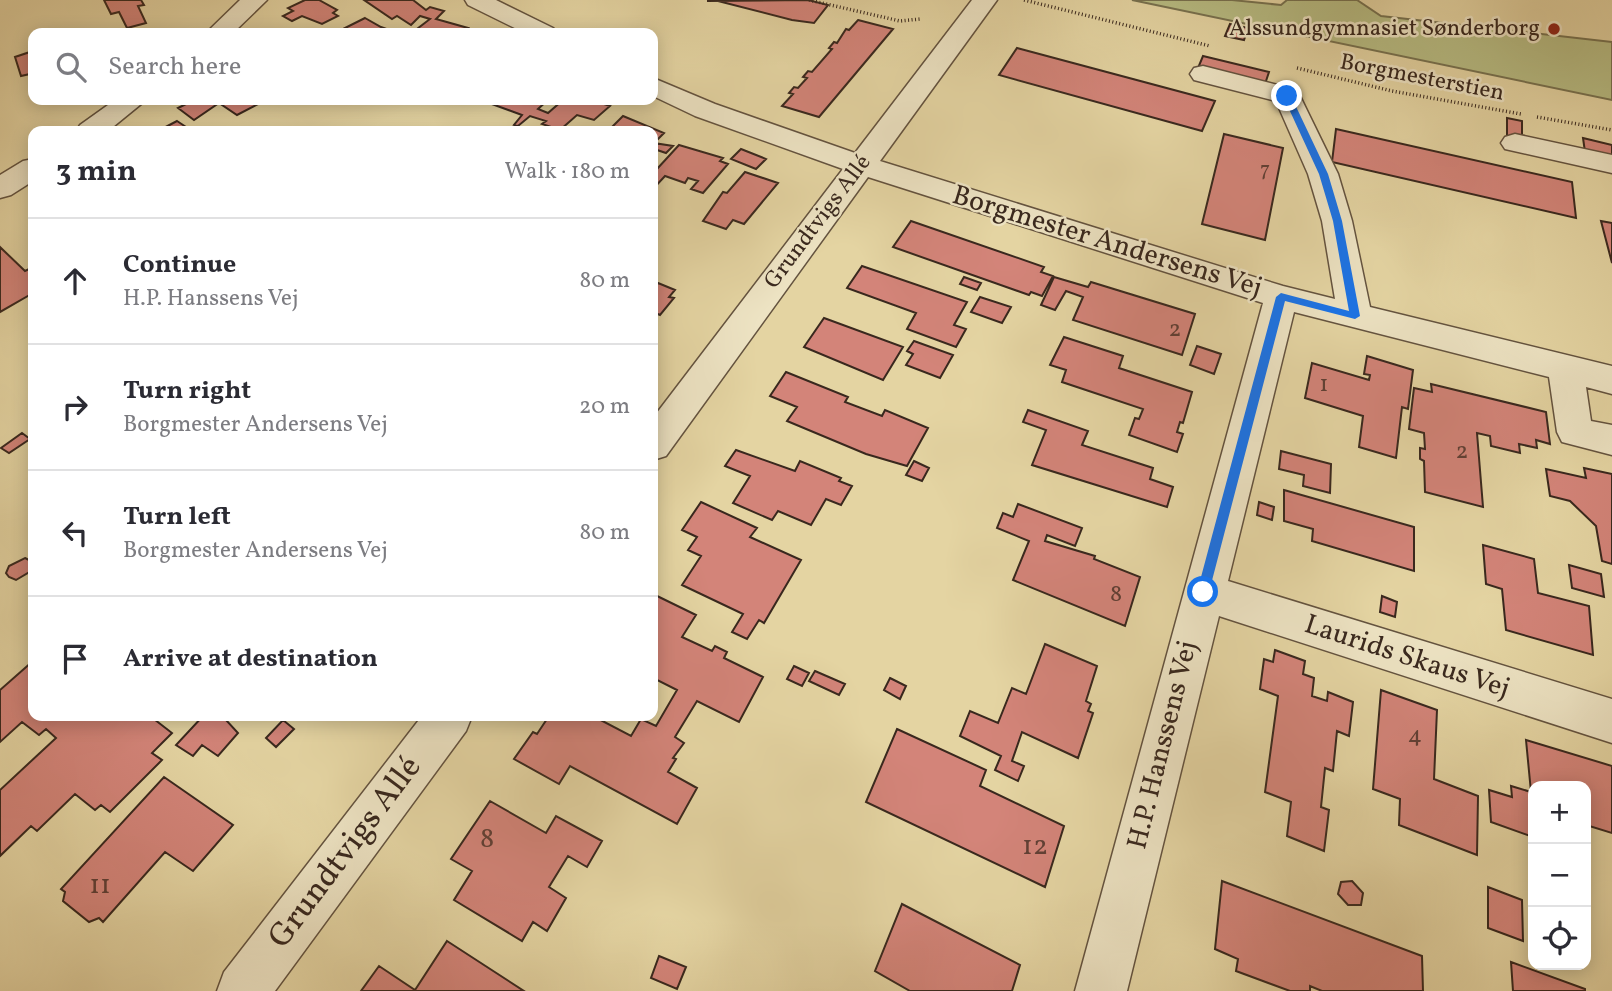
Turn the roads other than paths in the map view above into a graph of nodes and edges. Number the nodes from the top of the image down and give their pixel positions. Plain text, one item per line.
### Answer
1 (255, 0) edge
2 (477, 0) edge
3 (985, 0) edge
4 (224, 28) edge
5 (534, 28) edge
6 (1203, 74) dead end
7 (658, 88) edge
8 (125, 105) edge
9 (97, 126) edge
10 (1515, 143) dead end
11 (1612, 164) edge
12 (860, 165) junction
13 (28, 171) edge
14 (0, 188) edge
15 (1281, 297) junction
16 (1355, 316) junction
17 (1565, 369) junction
18 (1612, 380) edge
19 (658, 438) edge
20 (1612, 440) edge
21 (1203, 592) junction
22 (446, 721) edge
23 (1612, 721) edge
24 (243, 991) edge
25 (1101, 991) edge

1 - 4 street
2 - 5 street
3 - 12 street, Grundtvigs Allé
6 - 16 street
7 - 12 street, Borgmester Andersens Vej
8 - 9 street
10 - 11 street
12 - 15 street, Borgmester Andersens Vej
12 - 19 street, Grundtvigs Allé
13 - 14 street
15 - 16 street, Borgmester Andersens Vej
15 - 21 street, H.P. Hanssens Vej
16 - 17 street, Borgmester Andersens Vej
17 - 18 street, Borgmester Andersens Vej
17 - 20 street
21 - 23 street, Laurids Skaus Vej
21 - 25 street, H.P. Hanssens Vej
22 - 24 street, Grundtvigs Allé

